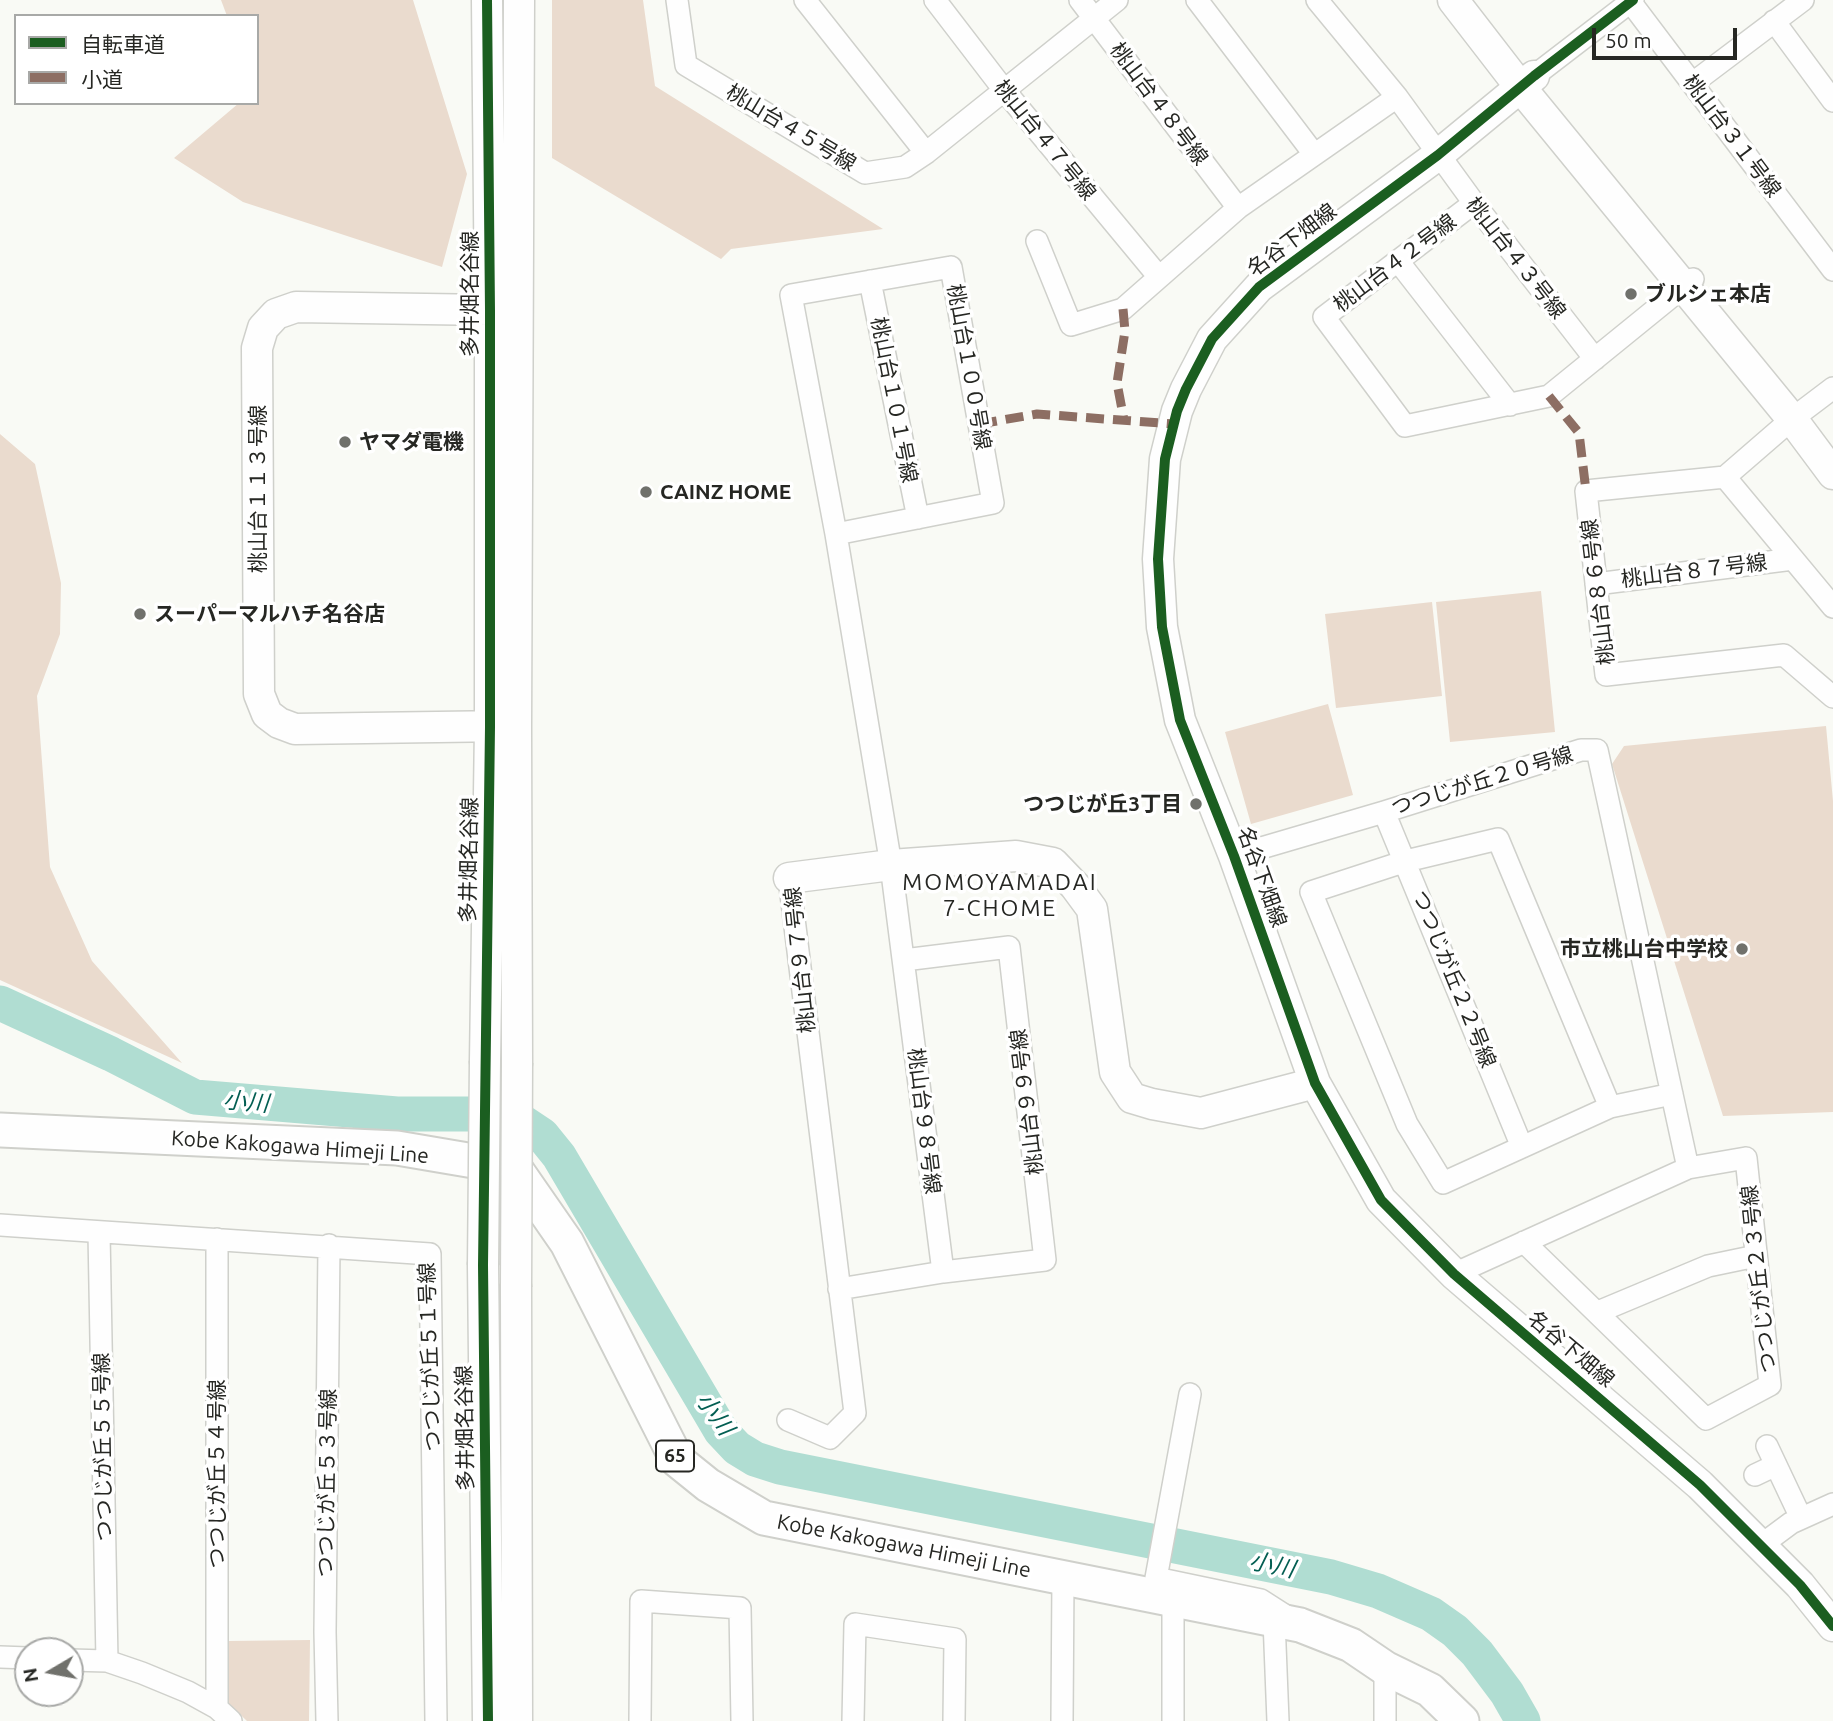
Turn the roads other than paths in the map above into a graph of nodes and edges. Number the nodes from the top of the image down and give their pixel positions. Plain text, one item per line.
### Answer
1 (487, 0) edge
2 (519, 0) edge
3 (677, 0) edge
4 (805, 0) edge
5 (935, 0) edge
6 (1080, 0) edge
7 (1117, 0) edge
8 (1197, 0) edge
9 (1317, 0) edge
10 (1454, 0) edge
11 (1474, 0) edge
12 (1802, 0) edge
13 (1631, 1) edge
14 (1094, 18) junction
15 (1774, 21) junction
16 (1527, 82) junction
17 (1693, 83) junction
18 (1004, 90) junction
19 (1396, 97) junction
20 (1833, 101) edge
21 (926, 153) junction
22 (1314, 154) junction
23 (1437, 155) junction
24 (1474, 203) junction
25 (1238, 208) junction
26 (1037, 241) dead end
27 (1398, 261) junction
28 (1833, 270) edge
29 (1159, 277) junction
30 (870, 281) junction
31 (1690, 282) junction
32 (490, 310) junction
33 (1595, 359) junction
34 (1833, 388) edge
35 (1510, 405) junction
36 (1797, 415) junction
37 (1833, 450) edge
38 (1833, 474) edge
39 (1725, 477) junction
40 (918, 518) junction
41 (836, 534) junction
42 (1793, 559) junction
43 (1596, 583) junction
44 (1833, 607) edge
45 (1833, 696) edge
46 (503, 726) junction
47 (1384, 812) junction
48 (1234, 856) junction
49 (1406, 861) junction
50 (891, 865) junction
51 (789, 878) joint
52 (904, 960) junction
53 (1315, 1083) junction
54 (1672, 1094) junction
55 (1610, 1107) junction
56 (0, 1130) edge
57 (1522, 1147) junction
58 (1689, 1168) junction
59 (0, 1225) edge
60 (99, 1233) junction
61 (217, 1240) junction
62 (1524, 1242) junction
63 (329, 1245) junction
64 (1756, 1256) junction
65 (943, 1272) junction
66 (1454, 1274) junction
67 (839, 1289) junction
68 (1598, 1312) junction
69 (1190, 1394) dead end
70 (788, 1420) dead end
71 (1755, 1475) dead end
72 (1833, 1504) edge
73 (1801, 1518) junction
74 (1760, 1546) junction
75 (1063, 1577) junction
76 (1164, 1588) junction
77 (1287, 1622) junction
78 (1833, 1626) edge
79 (84, 1660) edge
80 (107, 1661) junction
81 (1384, 1668) junction
82 (224, 1714) edge
83 (327, 1721) edge
84 (436, 1721) edge
85 (488, 1721) edge
86 (517, 1721) edge
87 (640, 1721) edge
88 (742, 1721) edge
89 (853, 1721) edge
90 (954, 1721) edge
91 (1062, 1721) edge
92 (1173, 1721) edge
93 (1278, 1721) edge
94 (1385, 1721) edge
95 (1462, 1721) edge

1 - 32 street, 多井畑名谷線
2 - 46 street, 多井畑名谷線
3 - 21 street, 桃山台４５号線
4 - 21 street
5 - 18 street, 桃山台４７号線
6 - 14 street, 桃山台４８号線
7 - 14 street, 桃山台４５号線
8 - 22 street
9 - 19 street
10 - 16 street
11 - 16 street
12 - 15 street
13 - 16 street
13 - 17 street, 桃山台３１号線
14 - 18 street, 桃山台４５号線
14 - 25 street, 桃山台４８号線
15 - 17 street
15 - 20 street
16 - 23 street, 名谷下畑線
16 - 31 street
17 - 28 street, 桃山台３１号線
18 - 21 street, 桃山台４５号線
18 - 29 street, 桃山台４７号線
19 - 22 street
19 - 23 street
22 - 25 street
23 - 24 street, 桃山台４３号線
23 - 48 street, 名谷下畑線
24 - 27 street, 桃山台４２号線
24 - 33 street, 桃山台４３号線
25 - 29 street
26 - 29 street
27 - 35 street
27 - 35 street, 桃山台４２号線
30 - 40 street, 桃山台１０１号線
30 - 40 street, 桃山台１００号線
30 - 41 street, 桃山台１００号線
31 - 33 street, 桃山台４２号線
31 - 36 street
32 - 46 street, 多井畑名谷線
32 - 46 street, 桃山台１１３号線
33 - 35 street, 桃山台４２号線
34 - 36 street
36 - 37 street
36 - 38 street
36 - 39 street
39 - 42 street
39 - 43 street, 桃山台８６号線
40 - 41 street, 桃山台１００号線
41 - 50 street, 桃山台１００号線
42 - 43 street, 桃山台８７号線
42 - 44 street
43 - 45 street, 桃山台８６号線
46 - 85 street, 多井畑名谷線, bridge
46 - 86 street, 多井畑名谷線, bridge
47 - 48 street, つつじが丘２０号線
47 - 49 street, つつじが丘２２号線
47 - 54 street, つつじが丘２０号線
48 - 53 street, 名谷下畑線
49 - 55 street
49 - 57 street, つつじが丘２２号線
49 - 57 street
50 - 51 street, 桃山台９７号線
50 - 52 street, 桃山台９８号線
50 - 53 street, 桃山台９７号線
51 - 67 street, 桃山台９７号線
52 - 65 street, 桃山台９８号線
52 - 65 street, 桃山台９９号線
53 - 66 street, 名谷下畑線
54 - 55 street
54 - 58 street, つつじが丘２０号線
55 - 57 street
56 - 75 main road, Kobe Kakogawa Himeji Line / 65
58 - 62 street
58 - 64 street, つつじが丘２３号線
59 - 60 street, つつじが丘５１号線
60 - 61 street, つつじが丘５１号線
60 - 80 street, つつじが丘５５号線
61 - 63 street, つつじが丘５１号線
61 - 82 street, つつじが丘５４号線
62 - 66 street
62 - 68 street, つつじが丘２３号線
63 - 83 street, つつじが丘５３号線
63 - 84 street, つつじが丘５１号線
64 - 68 street
64 - 68 street, つつじが丘２３号線
65 - 67 street
66 - 74 street, 名谷下畑線
67 - 70 street, 桃山台９７号線
69 - 76 street
71 - 73 street
72 - 73 street
73 - 74 street
74 - 78 street, 名谷下畑線
75 - 76 main road, Kobe Kakogawa Himeji Line / 65
75 - 91 street
76 - 77 main road, Kobe Kakogawa Himeji Line / 65
76 - 92 street
77 - 81 main road, Kobe Kakogawa Himeji Line / 65
77 - 93 street
79 - 80 street
80 - 82 street
81 - 94 street
81 - 95 main road, Kobe Kakogawa Himeji Line / 65
87 - 88 street
89 - 90 street

